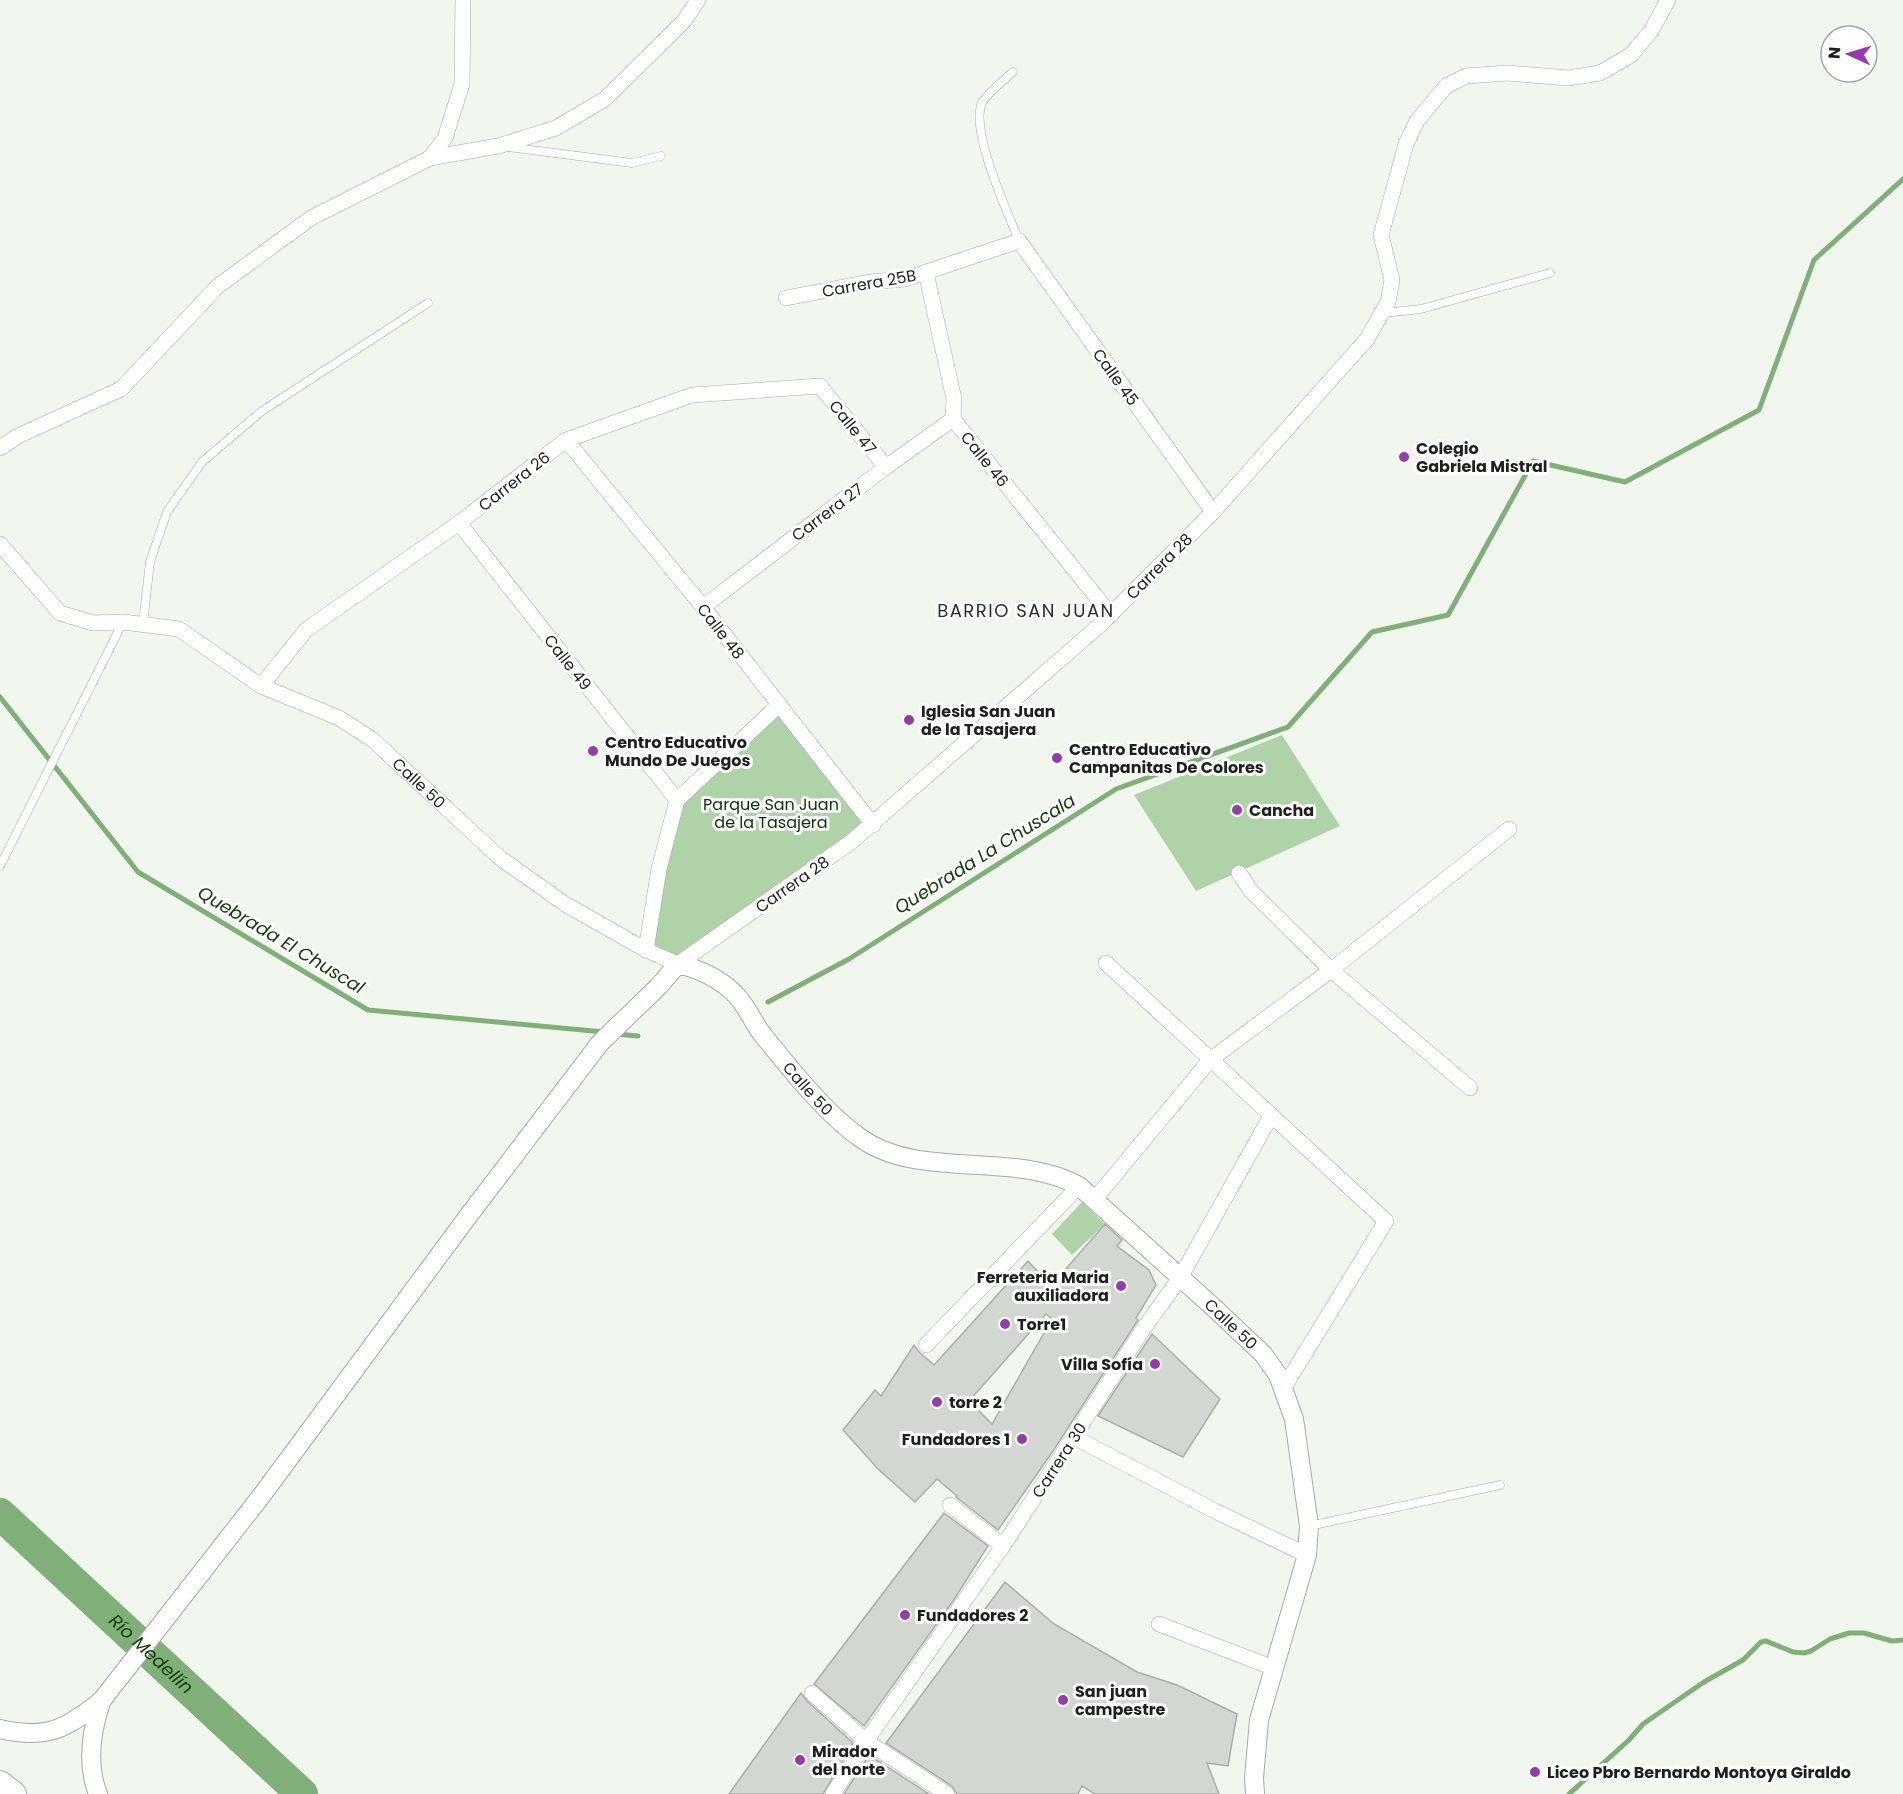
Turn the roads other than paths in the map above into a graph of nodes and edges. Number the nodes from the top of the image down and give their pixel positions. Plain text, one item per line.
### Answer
1 (463, 0) edge
2 (698, 0) edge
3 (1668, 0) edge
4 (1013, 72) dead end
5 (498, 146) junction
6 (661, 156) dead end
7 (430, 158) junction
8 (1019, 241) junction
9 (926, 273) junction
10 (1550, 273) dead end
11 (786, 298) dead end
12 (428, 303) dead end
13 (1381, 313) junction
14 (820, 386) joint
15 (953, 419) junction
16 (566, 440) junction
17 (0, 448) edge
18 (886, 467) junction
19 (1214, 512) junction
20 (459, 523) junction
21 (0, 544) edge
22 (703, 607) junction
23 (1111, 615) junction
24 (123, 622) junction
25 (143, 624) junction
26 (261, 686) junction
27 (779, 705) junction
28 (677, 800) junction
29 (873, 825) junction
30 (1509, 829) dead end
31 (0, 866) edge
32 (1239, 873) dead end
33 (646, 950) junction
34 (1106, 963) dead end
35 (678, 964) junction
36 (1331, 970) junction
37 (1210, 1060) junction
38 (1470, 1088) dead end
39 (1271, 1116) junction
40 (1079, 1186) junction
41 (1094, 1200) junction
42 (1179, 1278) junction
43 (926, 1345) dead end
44 (1283, 1389) junction
45 (1074, 1437) junction
46 (1500, 1485) dead end
47 (950, 1504) dead end
48 (1309, 1526) junction
49 (1003, 1546) junction
50 (1307, 1556) junction
51 (1159, 1624) dead end
52 (1274, 1668) junction
53 (812, 1693) dead end
54 (102, 1700) junction
55 (0, 1730) edge
56 (866, 1741) junction
57 (0, 1783) edge
58 (14, 1794) edge
59 (98, 1794) edge
60 (833, 1794) edge
61 (947, 1794) edge
62 (1255, 1794) edge

1 - 7 street
2 - 5 street
3 - 13 street, Carrera 28
4 - 8 lane
5 - 6 lane
5 - 7 street
7 - 17 street
8 - 9 street, Carrera 25B
8 - 19 street, Calle 45
9 - 11 street, Carrera 25B
9 - 15 street, Calle 46
10 - 13 lane
12 - 25 lane
13 - 19 street, Carrera 28
14 - 16 street, Carrera 26
14 - 18 street, Calle 47
15 - 18 street, Carrera 27
15 - 23 street, Calle 46
16 - 20 street, Carrera 26
16 - 22 street, Calle 48
18 - 22 street, Carrera 27
19 - 23 street, Carrera 28
20 - 26 street, Carrera 26
20 - 28 street, Calle 49
21 - 24 street, Calle 50
22 - 27 street, Calle 48
23 - 29 street, Carrera 28
24 - 25 street, Calle 50
24 - 31 lane
25 - 26 street, Calle 50
26 - 33 street, Calle 50
27 - 28 street
27 - 29 street, Calle 48
28 - 33 street
29 - 35 street, Carrera 28
30 - 36 street
32 - 36 street
33 - 35 street, Calle 50
34 - 37 street
35 - 40 street, Calle 50
35 - 54 street
36 - 37 street
36 - 38 street
37 - 39 street
37 - 41 street
39 - 42 street, Carrera 30
39 - 44 street
40 - 41 street, Calle 50
40 - 43 street
41 - 42 street, Calle 50
42 - 44 street, Calle 50
42 - 45 street, Carrera 30
44 - 48 street, Calle 50
45 - 49 street, Carrera 30
45 - 50 street
46 - 48 lane
47 - 49 street
48 - 50 street, Calle 50
49 - 56 street, Carrera 30
50 - 52 street, Calle 50
51 - 52 street
52 - 62 street, Calle 50
53 - 56 street
54 - 55 street
54 - 59 street
56 - 60 street, Carrera 30
56 - 61 street
57 - 58 highway

